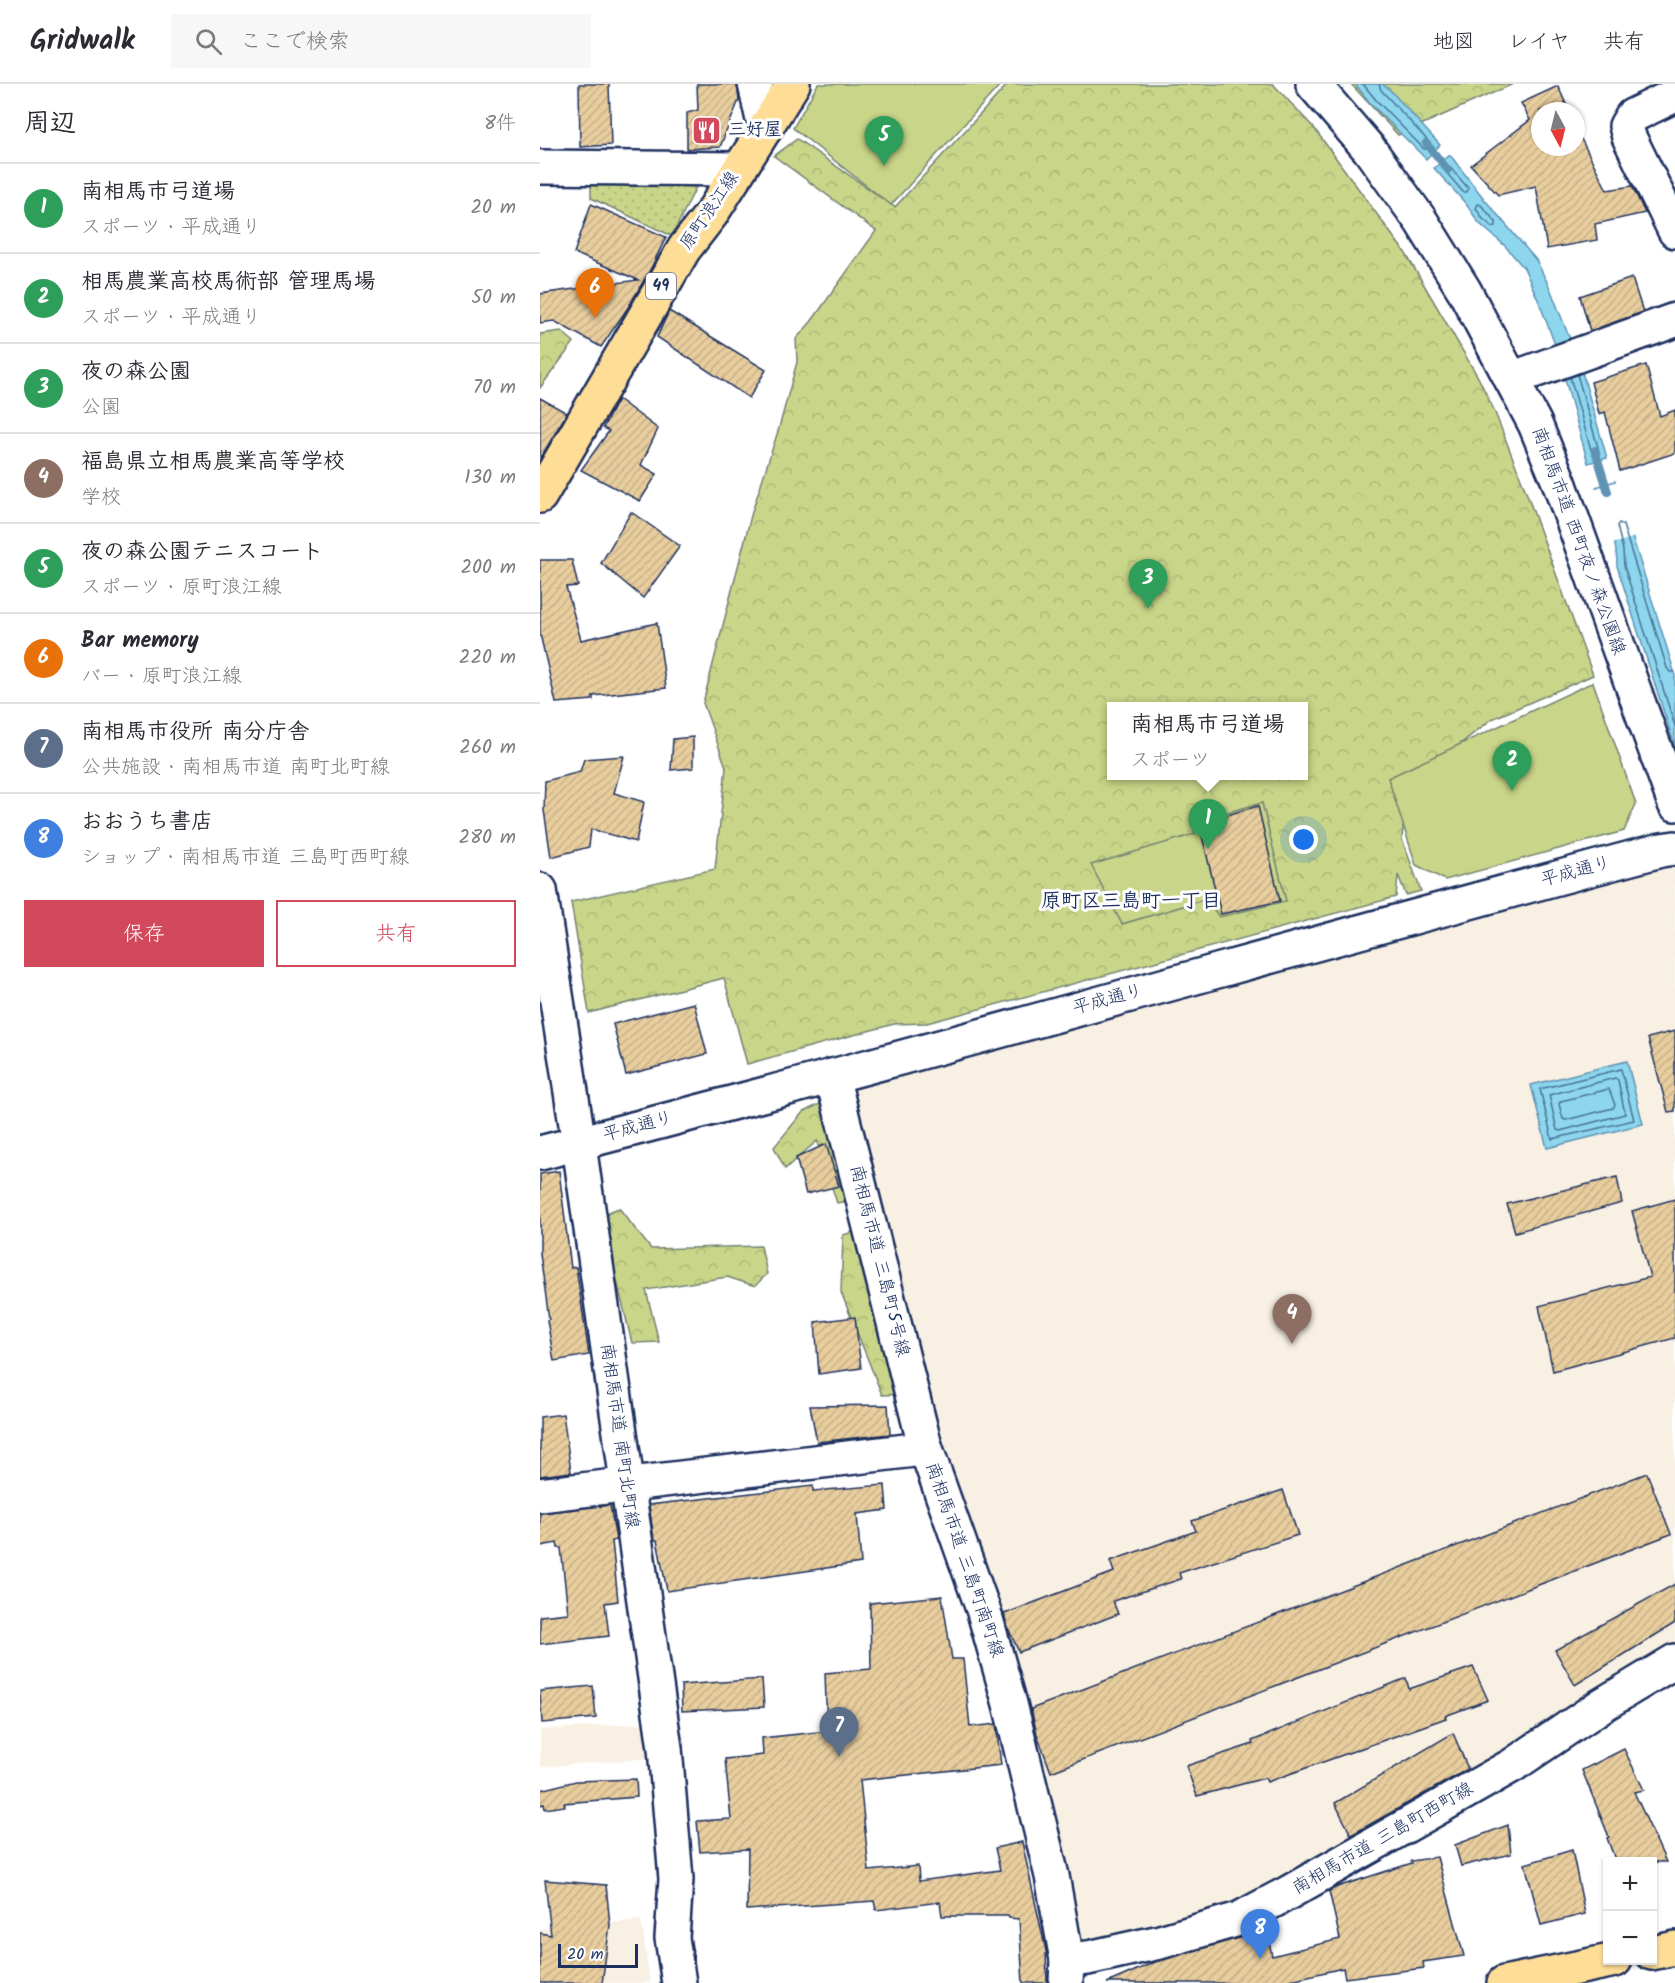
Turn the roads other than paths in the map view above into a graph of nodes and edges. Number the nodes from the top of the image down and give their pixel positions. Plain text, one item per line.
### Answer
1 (755, 84) edge
2 (793, 84) edge
3 (1313, 84) edge
4 (1675, 95) edge
5 (765, 129) junction
6 (540, 167) edge
7 (738, 169) junction
8 (1675, 231) edge
9 (1675, 320) edge
10 (1511, 379) junction
11 (540, 496) edge
12 (1675, 804) edge
13 (1675, 848) edge
14 (540, 892) edge
15 (832, 1076) junction
16 (577, 1143) junction
17 (540, 1152) edge
18 (925, 1446) junction
19 (626, 1483) junction
20 (540, 1495) edge
21 (1675, 1661) edge
22 (1675, 1948) edge
23 (1657, 1952) edge
24 (1603, 1963) edge
25 (1067, 1972) edge
26 (1520, 1982) edge
27 (679, 1983) edge

1 - 5 street
2 - 5 main road, 原町浪江線 / 49
3 - 10 street, 南相馬市道 西町夜ノ森公園線
4 - 8 street
5 - 7 main road, 原町浪江線 / 49
6 - 7 street
7 - 11 main road, 原町浪江線 / 49
9 - 10 street
10 - 12 street, 南相馬市道 西町夜ノ森公園線
13 - 15 street, 平成通り
14 - 16 street, 南相馬市道 南町北町線
15 - 16 street, 平成通り
15 - 18 street, 南相馬市道 三島町5号線
16 - 17 street, 平成通り
16 - 19 street, 南相馬市道 南町北町線
18 - 19 street, 南相馬市道 三島町南町線
18 - 25 street, 南相馬市道 三島町南町線
19 - 20 street, 南相馬市道 三島町南町線
19 - 27 street, 南相馬市道 南町北町線
21 - 25 street, 南相馬市道 三島町西町線
22 - 23 main road
24 - 26 main road

